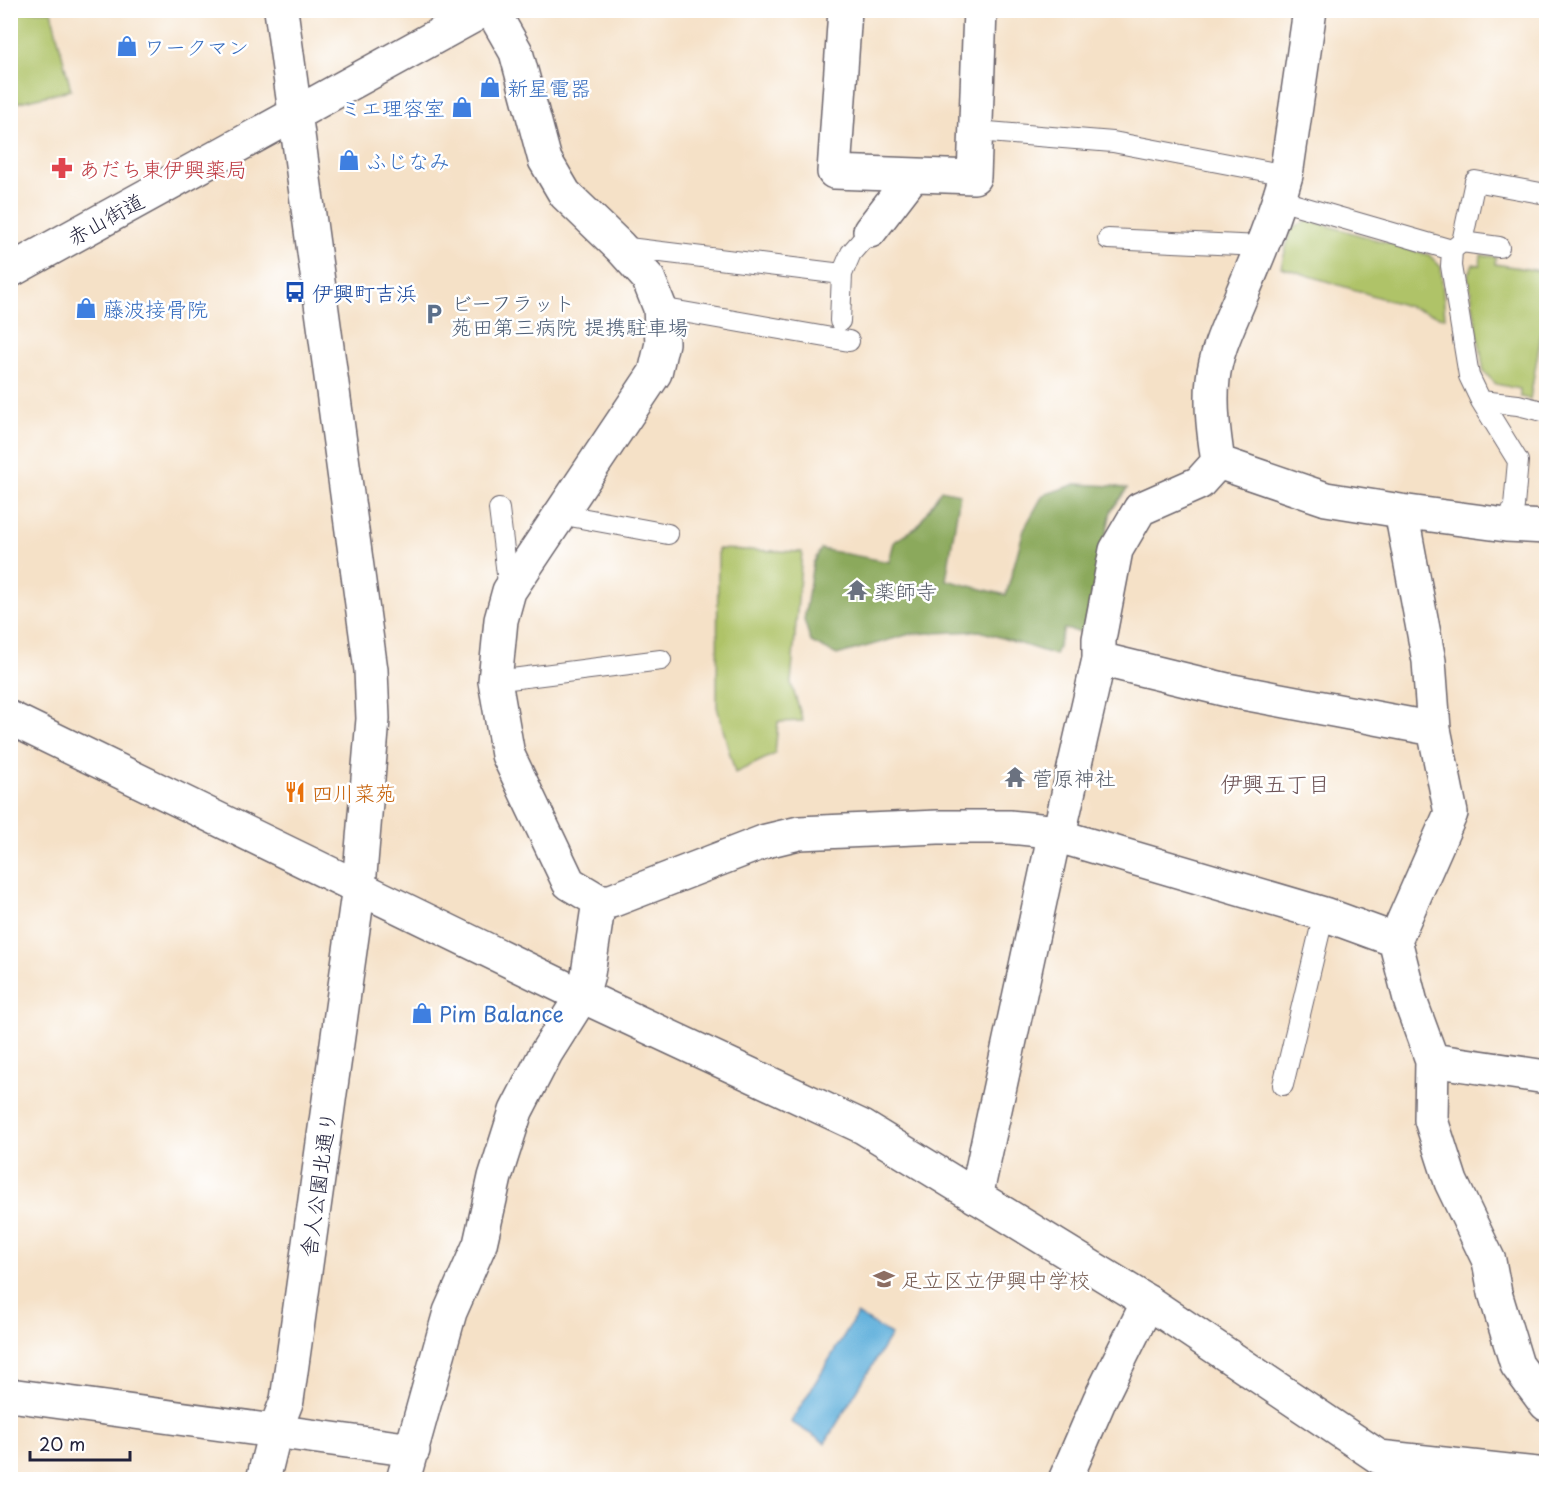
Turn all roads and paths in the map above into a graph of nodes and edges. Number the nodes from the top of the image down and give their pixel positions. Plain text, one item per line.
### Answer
1 (281, 10) edge
2 (484, 10) edge
3 (492, 10) edge
4 (845, 10) edge
5 (980, 10) edge
6 (1310, 10) edge
7 (294, 113) junction
8 (976, 131) junction
9 (913, 175) junction
10 (1283, 188) junction
11 (1546, 194) edge
12 (870, 231) joint
13 (1108, 239) dead end
14 (1262, 246) junction
15 (1457, 246) junction
16 (620, 247) junction
17 (1499, 247) dead end
18 (10, 271) edge
19 (842, 274) junction
20 (660, 308) junction
21 (840, 321) dead end
22 (849, 341) dead end
23 (1481, 400) junction
24 (1546, 412) edge
25 (1218, 462) junction
26 (499, 509) dead end
27 (1401, 512) junction
28 (559, 514) junction
29 (1506, 525) junction
30 (1546, 527) edge
31 (668, 534) dead end
32 (509, 591) junction
33 (1099, 658) junction
34 (661, 660) dead end
35 (495, 681) junction
36 (10, 718) edge
37 (1434, 729) junction
38 (1059, 832) junction
39 (358, 886) junction
40 (599, 901) junction
41 (1324, 914) junction
42 (1395, 940) junction
43 (582, 996) junction
44 (1432, 1060) junction
45 (1546, 1077) edge
46 (1282, 1085) dead end
47 (976, 1197) junction
48 (1148, 1302) junction
49 (10, 1395) edge
50 (1546, 1404) edge
51 (275, 1431) junction
52 (408, 1465) edge
53 (1546, 1474) edge
54 (263, 1479) edge
55 (1065, 1479) edge

1 - 7 street, 舎人公園北通り
2 - 7 street, 赤山街道
3 - 16 street
4 - 9 street
5 - 8 street
6 - 10 street
7 - 18 street, 赤山街道
7 - 39 street, 舎人公園北通り
8 - 9 street
8 - 10 lane
9 - 12 street
10 - 14 street
10 - 15 lane
11 - 15 lane
12 - 19 lane
13 - 14 lane
14 - 25 street
15 - 17 lane
15 - 23 lane
16 - 19 lane
16 - 20 street
19 - 21 lane
20 - 22 lane
20 - 28 street
23 - 24 lane
23 - 29 lane
25 - 27 street
25 - 33 street
26 - 32 lane
27 - 29 street
27 - 37 street
28 - 31 lane
28 - 32 street
29 - 30 street
32 - 35 street
33 - 37 street
33 - 38 street
34 - 35 lane
35 - 40 street
36 - 39 street
37 - 42 street
38 - 40 street
38 - 41 street
38 - 47 street
39 - 43 street
39 - 51 street, 舎人公園北通り
40 - 43 street
41 - 42 street
41 - 46 lane
42 - 44 street
43 - 47 street
43 - 52 street
44 - 45 street
44 - 50 street
47 - 48 street
48 - 53 street
48 - 55 street
49 - 51 street
51 - 52 street
51 - 54 street, 舎人公園北通り

